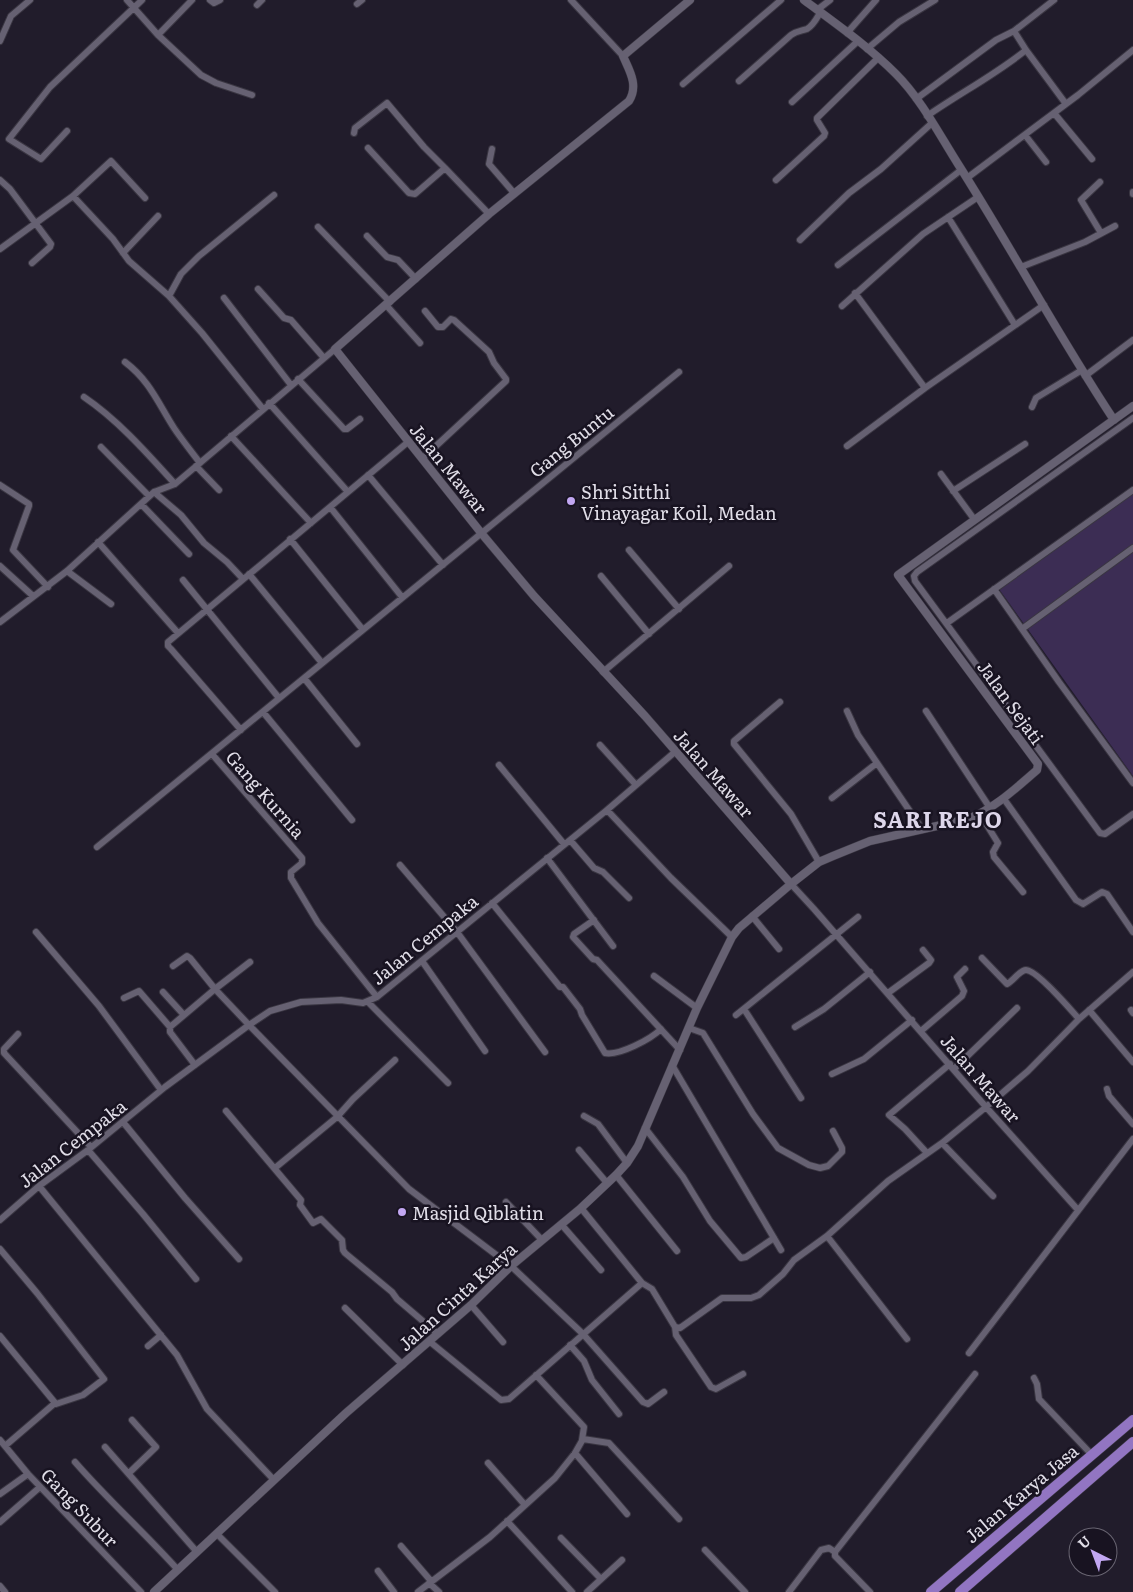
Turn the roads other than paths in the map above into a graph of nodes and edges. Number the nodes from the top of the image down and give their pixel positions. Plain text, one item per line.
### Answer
1 (30, 0) edge
2 (127, 0) edge
3 (142, 0) edge
4 (192, 0) edge
5 (210, 0) edge
6 (220, 0) edge
7 (570, 0) edge
8 (690, 0) edge
9 (781, 0) edge
10 (830, 0) edge
11 (876, 0) edge
12 (935, 0) edge
13 (1054, 0) edge
14 (806, 1) edge
15 (133, 8) junction
16 (819, 11) junction
17 (1014, 31) junction
18 (847, 33) junction
19 (158, 35) junction
20 (0, 41) edge
21 (858, 41) junction
22 (867, 49) junction
23 (1026, 50) junction
24 (1133, 50) edge
25 (622, 56) junction
26 (878, 58) junction
27 (739, 81) dead end
28 (683, 84) dead end
29 (252, 96) dead end
30 (916, 99) junction
31 (792, 102) dead end
32 (1066, 104) junction
33 (1054, 112) junction
34 (927, 116) junction
35 (932, 123) junction
36 (67, 131) dead end
37 (354, 133) dead end
38 (1025, 135) junction
39 (368, 148) dead end
40 (492, 149) dead end
41 (1092, 159) dead end
42 (1046, 162) dead end
43 (445, 168) junction
44 (962, 170) junction
45 (967, 178) junction
46 (0, 180) edge
47 (776, 180) dead end
48 (1100, 182) dead end
49 (514, 193) junction
50 (274, 195) dead end
51 (73, 196) junction
52 (145, 198) dead end
53 (978, 198) junction
54 (489, 214) junction
55 (158, 216) dead end
56 (948, 217) junction
57 (35, 224) junction
58 (1115, 226) dead end
59 (318, 227) dead end
60 (1101, 233) junction
61 (367, 236) dead end
62 (800, 240) dead end
63 (0, 249) edge
64 (123, 252) junction
65 (32, 263) dead end
66 (838, 265) dead end
67 (1021, 267) junction
68 (416, 279) junction
69 (258, 289) dead end
70 (855, 293) junction
71 (168, 296) junction
72 (224, 298) dead end
73 (388, 304) junction
74 (1044, 305) junction
75 (842, 306) dead end
76 (425, 311) dead end
77 (1015, 325) junction
78 (1133, 340) edge
79 (420, 343) dead end
80 (335, 349) junction
81 (324, 358) junction
82 (125, 362) dead end
83 (679, 372) dead end
84 (1083, 373) junction
85 (298, 379) junction
86 (291, 385) junction
87 (925, 388) junction
88 (84, 397) dead end
89 (269, 403) junction
90 (1133, 406) edge
91 (1032, 407) dead end
92 (263, 409) junction
93 (1133, 418) edge
94 (360, 419) dead end
95 (1114, 420) junction
96 (231, 436) junction
97 (408, 442) junction
98 (1025, 444) dead end
99 (847, 446) dead end
100 (102, 447) dead end
101 (422, 459) junction
102 (198, 464) junction
103 (941, 474) dead end
104 (368, 475) junction
105 (175, 484) junction
106 (0, 485) edge
107 (219, 490) dead end
108 (1133, 490) edge
109 (953, 491) junction
110 (348, 492) junction
111 (152, 494) junction
112 (141, 504) junction
113 (330, 507) junction
114 (974, 519) junction
115 (311, 523) junction
116 (482, 534) junction
117 (290, 540) junction
118 (98, 542) junction
119 (1133, 548) edge
120 (629, 550) dead end
121 (189, 554) dead end
122 (443, 565) junction
123 (0, 566) edge
124 (729, 566) dead end
125 (67, 571) junction
126 (246, 576) junction
127 (601, 576) dead end
128 (183, 580) dead end
129 (48, 587) junction
130 (994, 589) junction
131 (33, 596) junction
132 (402, 597) junction
133 (111, 604) dead end
134 (207, 608) junction
135 (679, 609) junction
136 (0, 622) edge
137 (947, 623) junction
138 (1022, 629) junction
139 (363, 630) junction
140 (178, 633) junction
141 (649, 634) junction
142 (322, 663) junction
143 (603, 672) junction
144 (304, 678) junction
145 (279, 698) junction
146 (780, 702) dead end
147 (847, 711) dead end
148 (926, 711) dead end
149 (263, 712) junction
150 (241, 730) junction
151 (357, 744) dead end
152 (600, 745) dead end
153 (676, 751) junction
154 (212, 754) junction
155 (877, 763) junction
156 (499, 765) dead end
157 (1133, 783) edge
158 (636, 785) junction
159 (832, 798) dead end
160 (1004, 799) junction
161 (990, 808) junction
162 (607, 810) junction
163 (980, 814) junction
164 (1133, 814) edge
165 (352, 820) dead end
166 (922, 829) junction
167 (567, 842) junction
168 (97, 847) dead end
169 (547, 858) junction
170 (819, 862) junction
171 (400, 866) dead end
172 (791, 884) junction
173 (1023, 892) dead end
174 (629, 898) dead end
175 (492, 903) junction
176 (752, 916) junction
177 (858, 917) dead end
178 (594, 920) junction
179 (36, 932) dead end
180 (457, 932) junction
181 (1133, 932) edge
182 (837, 935) junction
183 (732, 937) junction
184 (612, 946) dead end
185 (779, 949) dead end
186 (923, 950) dead end
187 (982, 958) dead end
188 (422, 961) junction
189 (250, 962) dead end
190 (173, 966) dead end
191 (965, 969) dead end
192 (870, 972) junction
193 (1133, 972) edge
194 (654, 976) dead end
195 (215, 988) junction
196 (163, 992) dead end
197 (888, 993) junction
198 (378, 997) junction
199 (124, 998) dead end
200 (368, 1002) junction
201 (697, 1008) junction
202 (1017, 1008) dead end
203 (744, 1010) junction
204 (1088, 1010) junction
205 (183, 1014) junction
206 (736, 1015) dead end
207 (1079, 1019) junction
208 (912, 1020) junction
209 (249, 1025) junction
210 (170, 1027) junction
211 (795, 1027) dead end
212 (689, 1028) junction
213 (661, 1029) junction
214 (921, 1031) junction
215 (18, 1034) dead end
216 (680, 1050) junction
217 (485, 1051) dead end
218 (545, 1052) dead end
219 (395, 1060) dead end
220 (1133, 1062) edge
221 (195, 1065) junction
222 (672, 1065) junction
223 (952, 1066) junction
224 (832, 1074) dead end
225 (448, 1084) dead end
226 (1107, 1089) dead end
227 (161, 1090) junction
228 (801, 1098) dead end
229 (986, 1107) junction
230 (226, 1111) dead end
231 (584, 1116) dead end
232 (337, 1117) junction
233 (123, 1122) junction
234 (1133, 1124) edge
235 (645, 1128) junction
236 (832, 1131) dead end
237 (1133, 1139) edge
238 (942, 1143) junction
239 (90, 1149) junction
240 (580, 1150) dead end
241 (927, 1154) junction
242 (627, 1163) junction
243 (275, 1168) junction
244 (616, 1175) junction
245 (607, 1184) junction
246 (39, 1186) junction
247 (993, 1196) dead end
248 (506, 1202) dead end
249 (581, 1208) junction
250 (1078, 1210) junction
251 (0, 1220) edge
252 (561, 1224) junction
253 (827, 1236) junction
254 (774, 1238) junction
255 (542, 1240) junction
256 (0, 1250) edge
257 (781, 1250) dead end
258 (677, 1251) dead end
259 (239, 1259) dead end
260 (511, 1266) junction
261 (601, 1270) dead end
262 (196, 1279) dead end
263 (642, 1283) junction
264 (471, 1305) junction
265 (345, 1308) dead end
266 (676, 1327) junction
267 (438, 1334) junction
268 (583, 1334) junction
269 (0, 1336) edge
270 (161, 1336) junction
271 (907, 1339) dead end
272 (429, 1341) junction
273 (503, 1342) dead end
274 (570, 1345) junction
275 (148, 1346) dead end
276 (970, 1353) dead end
277 (403, 1365) junction
278 (743, 1374) dead end
279 (975, 1374) dead end
280 (536, 1375) junction
281 (1034, 1378) dead end
282 (664, 1392) dead end
283 (55, 1403) junction
284 (619, 1414) dead end
285 (132, 1420) dead end
286 (1133, 1420) edge
287 (0, 1440) edge
288 (582, 1440) junction
289 (1133, 1442) edge
290 (5, 1446) junction
291 (105, 1447) dead end
292 (575, 1453) junction
293 (1092, 1455) junction
294 (75, 1462) dead end
295 (488, 1463) dead end
296 (128, 1473) junction
297 (28, 1474) junction
298 (274, 1480) junction
299 (40, 1487) junction
300 (0, 1494) edge
301 (525, 1505) junction
302 (627, 1514) dead end
303 (679, 1519) dead end
304 (507, 1521) junction
305 (0, 1522) edge
306 (217, 1534) junction
307 (561, 1538) dead end
308 (401, 1546) dead end
309 (705, 1550) dead end
310 (197, 1552) junction
311 (835, 1552) junction
312 (622, 1560) dead end
313 (178, 1570) junction
314 (378, 1571) dead end
315 (601, 1579) junction
316 (430, 1582) junction
317 (0, 1586) edge
318 (5, 1592) edge
319 (141, 1592) edge
320 (154, 1592) edge
321 (275, 1592) edge
322 (394, 1592) edge
323 (418, 1592) edge
324 (439, 1592) edge
325 (572, 1592) edge
326 (587, 1592) edge
327 (745, 1592) edge
328 (790, 1592) edge
329 (870, 1592) edge
330 (931, 1592) edge
331 (960, 1592) edge

1 - 20 street
2 - 15 street
3 - 15 street
4 - 19 street
5 - 6 street
7 - 25 street
8 - 25 street
9 - 28 street
10 - 16 street
11 - 18 street
12 - 22 street
13 - 17 street
14 - 16 street
15 - 19 street
15 - 36 street
16 - 18 street
16 - 27 street
17 - 23 street
17 - 30 street
18 - 21 street
19 - 29 street
21 - 22 street
21 - 31 street
22 - 26 street
23 - 32 street
23 - 34 street
24 - 32 street
25 - 49 street
26 - 30 street
26 - 47 street
30 - 34 street
32 - 33 street
33 - 38 street
33 - 41 street
34 - 35 street
35 - 44 street
35 - 62 street
37 - 43 street
38 - 42 street
38 - 45 street
39 - 43 street
40 - 49 street
43 - 54 street
44 - 45 street
44 - 66 street
45 - 53 street
46 - 57 street
48 - 60 street
49 - 54 street
50 - 71 street
51 - 52 street
51 - 57 street
51 - 64 street
53 - 56 street
53 - 67 street
54 - 68 street
55 - 64 street
56 - 70 street
56 - 77 street
57 - 63 street
57 - 65 street
58 - 60 street
59 - 73 street
60 - 67 street
61 - 68 street
64 - 71 street
67 - 74 street
68 - 73 street
69 - 81 street
70 - 75 street
70 - 87 street
71 - 92 street
72 - 86 street
73 - 79 street
73 - 80 street
74 - 77 street
74 - 84 street
76 - 101 street
77 - 87 street
78 - 84 street
80 - 81 street
80 - 97 street, Jalan Mawar
81 - 85 street
82 - 102 street
83 - 116 street, Gang Buntu
84 - 91 street
84 - 95 street
85 - 86 street
85 - 94 street
86 - 89 street
87 - 99 street
88 - 105 street
89 - 92 street
89 - 110 street
90 - 95 street
92 - 96 street
93 - 137 street
95 - 114 street
96 - 102 street
96 - 115 street
97 - 101 street, Jalan Mawar
97 - 104 street
98 - 109 street
100 - 111 street
101 - 116 street, Jalan Mawar
102 - 105 street
102 - 107 street
103 - 109 street
104 - 110 street
104 - 122 street
105 - 111 street
106 - 129 street
108 - 130 street
109 - 114 street
110 - 113 street
111 - 112 street
111 - 126 street
112 - 118 street
112 - 121 street
113 - 115 street
113 - 132 street
114 - 160 street, Jalan Sejati
115 - 117 street
116 - 122 street, Gang Buntu
116 - 143 street, Jalan Mawar
117 - 126 street
117 - 139 street
118 - 125 street
118 - 140 street
119 - 138 street
120 - 135 street
122 - 132 street, Gang Buntu
123 - 131 street
124 - 135 street
125 - 129 street
125 - 133 street
126 - 134 street
126 - 142 street
127 - 141 street
128 - 134 street
129 - 131 street
130 - 137 street
130 - 138 street
131 - 136 street
132 - 139 street, Gang Buntu
134 - 140 street
134 - 145 street
135 - 141 street
137 - 164 street
138 - 157 street
139 - 142 street, Gang Buntu
140 - 150 street
141 - 143 street
142 - 144 street, Gang Buntu
143 - 153 street, Jalan Mawar
144 - 145 street, Gang Buntu
144 - 151 street
145 - 149 street, Gang Buntu
146 - 170 street
147 - 155 street
148 - 161 street
149 - 150 street, Gang Buntu
149 - 165 street
150 - 154 street, Gang Buntu
152 - 158 street
153 - 158 street, Jalan Cempaka
153 - 172 street, Jalan Mawar
154 - 168 street, Gang Buntu
154 - 198 street, Gang Kurnia
155 - 159 street
155 - 166 street
156 - 167 street
158 - 162 street, Jalan Cempaka
160 - 161 street, Jalan Sejati
160 - 181 street
161 - 163 street, Jalan Sejati
162 - 167 street, Jalan Cempaka
162 - 183 street
163 - 166 street, Jalan Sejati
163 - 173 street
166 - 170 street, Jalan Sejati
167 - 169 street, Jalan Cempaka
167 - 174 street
169 - 175 street, Jalan Cempaka
169 - 178 street
170 - 172 street, Jalan Sejati
171 - 180 street
172 - 176 street, Jalan Cinta Karya
172 - 182 street, Jalan Mawar
175 - 180 street, Jalan Cempaka
175 - 213 street
176 - 183 street, Jalan Cinta Karya
176 - 185 street
177 - 182 street
178 - 184 street
178 - 213 street
179 - 227 street
180 - 188 street, Jalan Cempaka
180 - 218 street
182 - 192 street, Jalan Mawar
182 - 203 street
183 - 201 street, Jalan Cinta Karya
186 - 197 street
187 - 207 street
188 - 198 street, Jalan Cempaka
188 - 217 street
189 - 195 street
190 - 195 street
191 - 214 street
192 - 197 street, Jalan Mawar
192 - 211 street
193 - 204 street
194 - 201 street
195 - 205 street
195 - 209 street
196 - 205 street
197 - 208 street, Jalan Mawar
198 - 200 street, Jalan Cempaka
199 - 210 street
200 - 209 street, Jalan Cempaka
200 - 225 street
201 - 212 street, Jalan Cinta Karya
202 - 223 street
203 - 206 street
203 - 228 street
204 - 207 street
204 - 220 street
205 - 210 street
207 - 229 street
208 - 214 street, Jalan Mawar
208 - 224 street
209 - 221 street, Jalan Cempaka
209 - 232 street
210 - 221 street
212 - 216 street, Jalan Cinta Karya
212 - 236 street
213 - 216 street
214 - 223 street, Jalan Mawar
215 - 239 street
216 - 222 street, Jalan Cinta Karya
219 - 232 street
221 - 227 street, Jalan Cempaka
222 - 235 street, Jalan Cinta Karya
222 - 254 street
223 - 229 street, Jalan Mawar
223 - 241 street
226 - 234 street
227 - 233 street, Jalan Cempaka
229 - 238 street
229 - 250 street, Jalan Mawar
230 - 243 street
231 - 242 street
232 - 243 street
232 - 260 street
233 - 239 street, Jalan Cempaka
233 - 259 street
235 - 242 street, Jalan Cinta Karya
235 - 254 street
237 - 250 street
238 - 241 street
238 - 247 street
239 - 246 street, Jalan Cempaka
239 - 262 street
240 - 245 street
241 - 253 street
242 - 244 street, Jalan Cinta Karya
243 - 267 street
244 - 245 street, Jalan Cinta Karya
244 - 258 street
245 - 249 street, Jalan Cinta Karya
246 - 251 street, Jalan Cempaka
246 - 270 street
248 - 255 street
249 - 252 street, Jalan Cinta Karya
249 - 263 street
250 - 276 street
252 - 255 street, Jalan Cinta Karya
252 - 261 street
253 - 266 street
253 - 271 street
254 - 257 street
255 - 260 street, Jalan Cinta Karya
256 - 283 street
260 - 264 street, Jalan Cinta Karya
260 - 268 street
263 - 266 street
263 - 268 street
264 - 267 street, Jalan Cinta Karya
264 - 273 street
265 - 277 street
266 - 278 street
267 - 272 street, Jalan Cinta Karya
268 - 274 street
268 - 282 street
269 - 283 street
270 - 275 street
270 - 298 street
272 - 277 street, Jalan Cinta Karya
272 - 280 street
274 - 280 street
274 - 284 street
277 - 298 street, Jalan Cinta Karya
279 - 311 street
280 - 288 street
281 - 293 street
283 - 290 street
285 - 296 street
286 - 293 highway, Jalan Karya Jasa
287 - 290 street, Gang Subur
288 - 292 street
288 - 303 street
289 - 331 highway, Jalan Karya Jasa
290 - 297 street, Gang Subur
291 - 296 street
292 - 301 street
292 - 302 street
293 - 330 highway, Jalan Karya Jasa
294 - 313 street
295 - 301 street
296 - 310 street
297 - 299 street, Gang Subur
297 - 300 street
298 - 306 street, Jalan Cinta Karya
299 - 305 street
299 - 319 street, Gang Subur
301 - 304 street
304 - 316 street
304 - 325 street
306 - 310 street, Jalan Cinta Karya
306 - 321 street
307 - 315 street
308 - 316 street
309 - 327 street
310 - 313 street, Jalan Cinta Karya
311 - 328 street
311 - 329 street
312 - 315 street
313 - 320 street, Jalan Cinta Karya
314 - 322 street
315 - 326 street
316 - 323 street
316 - 324 street
317 - 318 street

